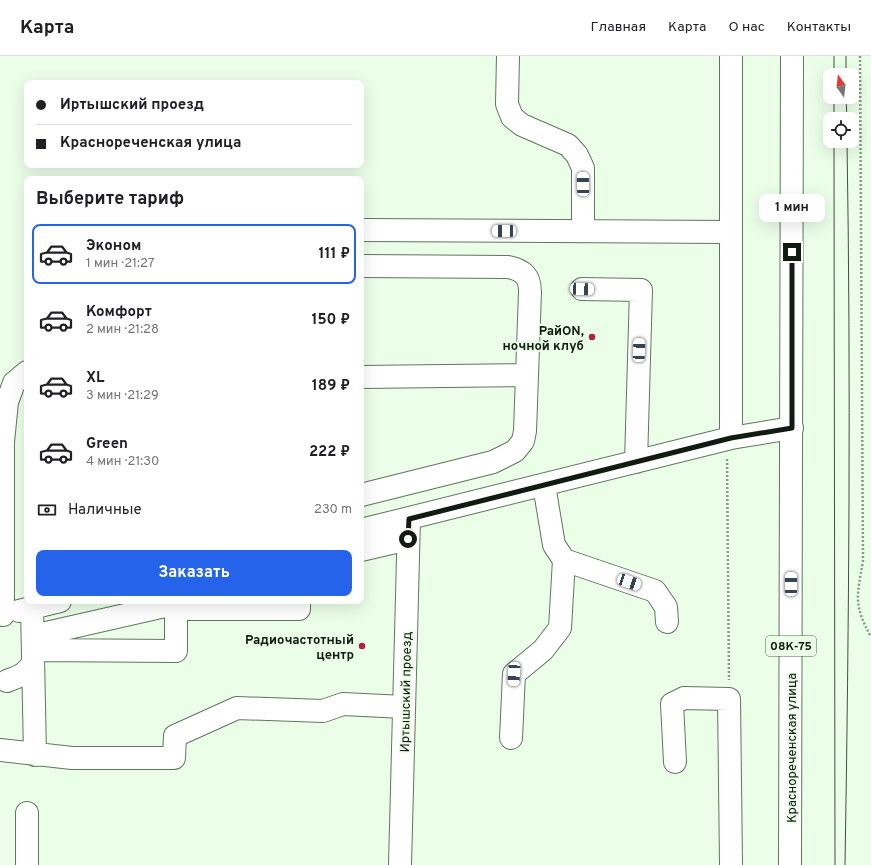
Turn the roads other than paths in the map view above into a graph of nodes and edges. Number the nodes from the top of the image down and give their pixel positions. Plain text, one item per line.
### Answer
1 (508, 56) edge
2 (731, 56) edge
3 (792, 56) edge
4 (364, 230) edge
5 (583, 231) junction
6 (731, 232) junction
7 (364, 266) edge
8 (582, 289) dead end
9 (24, 375) edge
10 (527, 375) junction
11 (364, 377) edge
12 (792, 428) junction
13 (729, 439) junction
14 (636, 462) junction
15 (544, 485) junction
16 (364, 494) edge
17 (408, 529) junction
18 (364, 530) edge
19 (364, 549) edge
20 (564, 560) junction
21 (58, 604) edge
22 (131, 604) edge
23 (175, 604) edge
24 (299, 604) edge
25 (4, 615) edge
26 (667, 622) dead end
27 (33, 641) junction
28 (4, 681) edge
29 (404, 707) junction
30 (511, 738) dead end
31 (0, 750) edge
32 (35, 755) junction
33 (675, 762) dead end
34 (27, 813) dead end
35 (27, 865) edge
36 (400, 865) edge
37 (731, 865) edge
38 (790, 865) edge

1 - 5 street
2 - 6 street
3 - 12 street, Краснореченская улица / 08К-75
4 - 5 street
5 - 6 street
6 - 13 street
7 - 10 street
8 - 14 street
9 - 25 street
10 - 11 street
10 - 16 street
12 - 13 street
12 - 38 street, Краснореченская улица / 08К-75
13 - 14 street
14 - 15 street
15 - 17 street
15 - 20 street
17 - 18 street
17 - 19 street
17 - 29 street, Иртышский проезд
20 - 26 street
20 - 30 street
21 - 27 street
22 - 27 street
23 - 27 street
24 - 27 street
25 - 27 street
27 - 28 street
27 - 32 street
29 - 32 street
29 - 36 street, Иртышский проезд
31 - 32 street
33 - 37 street
34 - 35 street

